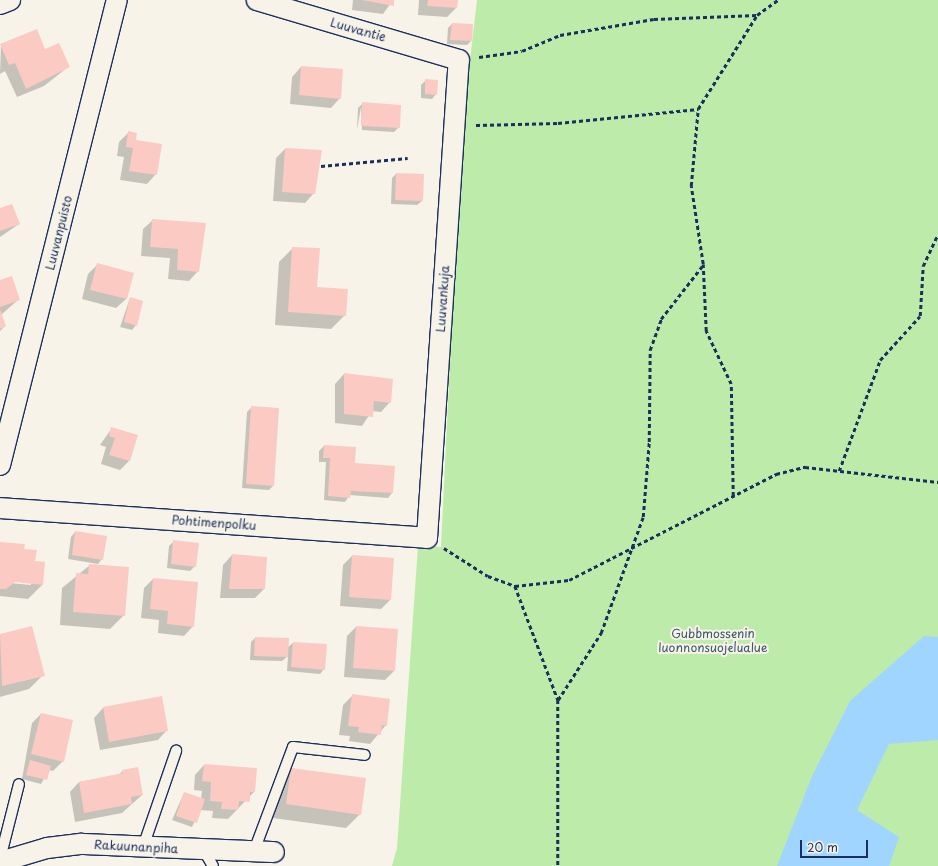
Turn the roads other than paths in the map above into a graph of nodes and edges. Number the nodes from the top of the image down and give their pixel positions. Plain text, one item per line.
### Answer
1 (10, 0) edge
2 (117, 0) edge
3 (257, 0) edge
4 (0, 4) edge
5 (459, 60) joint
6 (0, 465) edge
7 (0, 508) edge
8 (427, 538) joint
9 (176, 751) dead end
10 (365, 755) dead end
11 (19, 784) dead end
12 (143, 847) junction
13 (254, 851) junction
14 (274, 852) dead end
15 (209, 858) edge
16 (0, 860) edge

1 - 4 street
2 - 6 street, Luuvanpuisto
3 - 5 street, Luuvantie
5 - 8 street, Luuvankuja
7 - 8 street, Pohtimenpolku
9 - 12 lane
10 - 13 lane
11 - 16 lane
12 - 15 street, Rakuunanpiha
12 - 16 street, Rakuunanpiha
13 - 14 street, Rakuunanpiha
13 - 15 street, Rakuunanpiha

